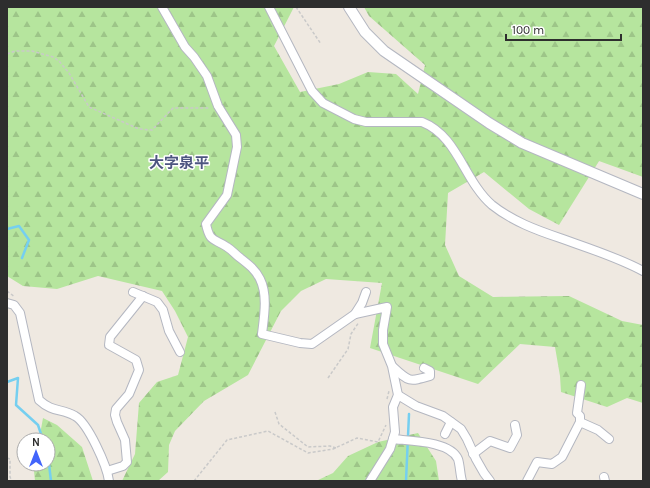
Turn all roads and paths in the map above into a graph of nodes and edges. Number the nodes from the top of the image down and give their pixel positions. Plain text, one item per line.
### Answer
1 (162, 7) edge
2 (269, 7) edge
3 (296, 7) edge
4 (349, 7) edge
5 (320, 44) dead end
6 (7, 54) edge
7 (218, 106) junction
8 (643, 194) edge
9 (643, 271) edge
10 (133, 292) dead end
11 (366, 292) dead end
12 (143, 296) junction
13 (7, 303) edge
14 (365, 312) junction
15 (355, 314) junction
16 (180, 352) dead end
17 (392, 366) junction
18 (424, 368) dead end
19 (328, 378) dead end
20 (582, 386) dead end
21 (397, 391) junction
22 (388, 399) dead end
23 (275, 412) dead end
24 (386, 420) dead end
25 (451, 422) junction
26 (580, 422) junction
27 (516, 425) dead end
28 (445, 434) dead end
29 (393, 439) junction
30 (610, 439) dead end
31 (336, 448) junction
32 (474, 454) junction
33 (7, 458) edge
34 (107, 471) junction
35 (12, 481) edge
36 (109, 481) edge
37 (194, 481) edge
38 (370, 481) edge
39 (462, 481) edge
40 (490, 481) edge
41 (527, 481) edge

1 - 7 street
2 - 9 street
3 - 5 path
4 - 8 street
6 - 7 path
7 - 15 street
10 - 12 street
11 - 15 street
12 - 16 street
12 - 34 street
13 - 34 street
14 - 15 street
14 - 17 street
14 - 19 path
17 - 18 street
17 - 21 street
20 - 26 street
21 - 22 path
21 - 25 street
21 - 29 street
23 - 31 path
24 - 31 path
25 - 28 street
25 - 32 street
26 - 30 street
26 - 41 street
27 - 32 street
29 - 38 street
29 - 39 street
31 - 37 path
32 - 40 street
33 - 35 path
34 - 36 street

